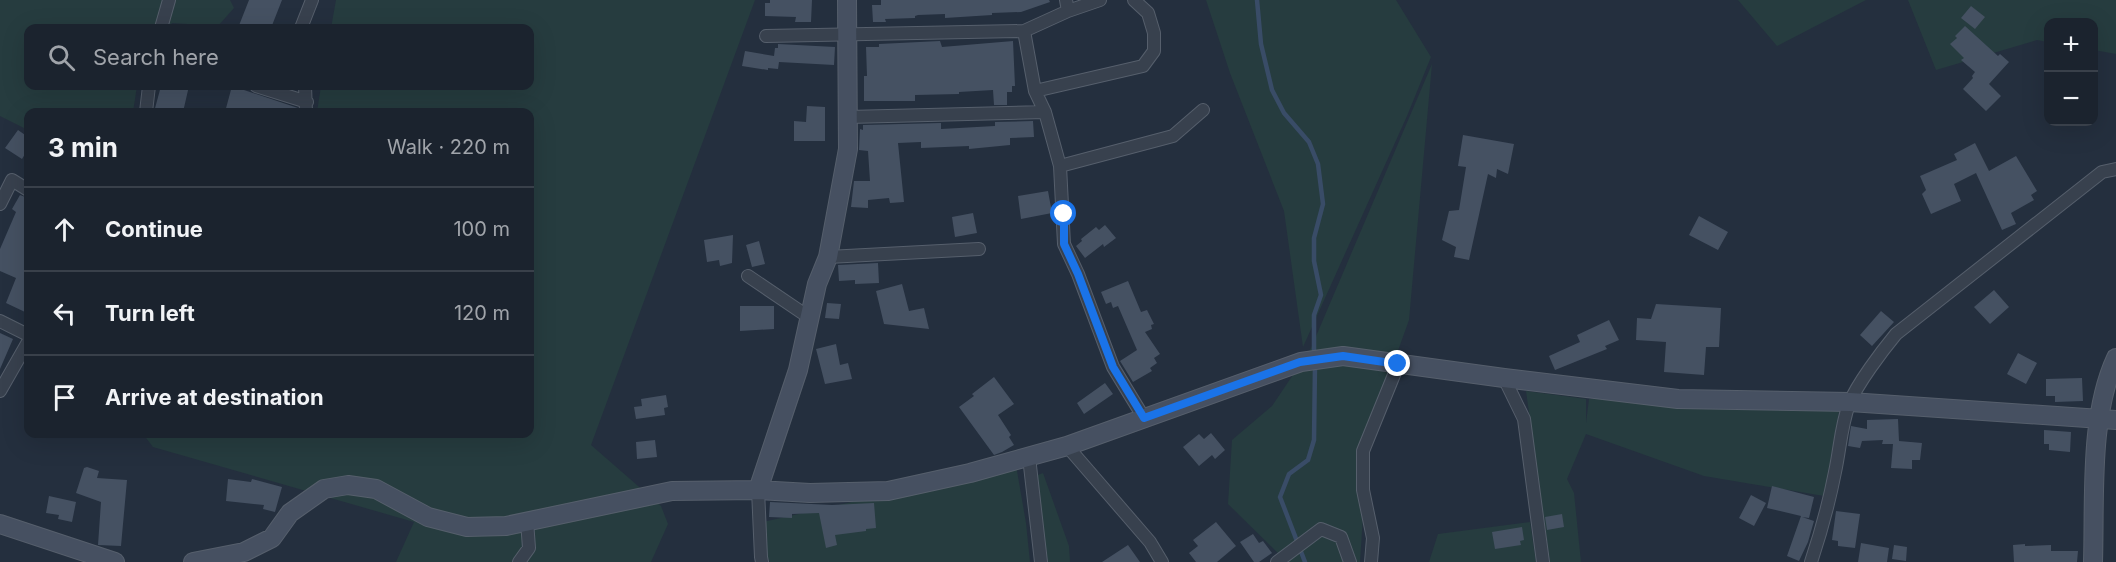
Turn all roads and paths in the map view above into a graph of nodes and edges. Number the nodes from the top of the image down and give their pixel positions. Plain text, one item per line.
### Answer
1 (169, 0) edge
2 (312, 0) edge
3 (847, 0) edge
4 (1100, 0) edge
5 (1134, 0) edge
6 (1067, 6) edge
7 (162, 24) edge
8 (302, 24) edge
9 (1024, 31) junction
10 (848, 35) junction
11 (766, 36) dead end
12 (149, 90) edge
13 (265, 90) edge
14 (305, 90) edge
15 (1035, 91) junction
16 (306, 107) edge
17 (146, 108) edge
18 (1203, 110) dead end
19 (1045, 112) junction
20 (848, 117) junction
21 (1060, 166) junction
22 (2116, 169) edge
23 (24, 188) edge
24 (0, 204) edge
25 (979, 249) dead end
26 (828, 256) junction
27 (748, 276) dead end
28 (810, 318) junction
29 (0, 321) edge
30 (24, 333) edge
31 (24, 349) edge
32 (2116, 358) edge
33 (1398, 364) junction
34 (1504, 378) junction
35 (0, 391) edge
36 (1850, 402) junction
37 (1144, 418) junction
38 (2107, 419) edge
39 (1067, 446) junction
40 (1029, 457) junction
41 (758, 490) junction
42 (527, 521) junction
43 (0, 524) edge
44 (760, 560) edge
45 (1279, 560) edge
46 (115, 562) edge
47 (193, 562) edge
48 (519, 562) edge
49 (1041, 562) edge
50 (1162, 562) edge
51 (1350, 562) edge
52 (1371, 562) edge
53 (1543, 562) edge
54 (1811, 562) edge
55 (2093, 562) edge

1 - 7 street
2 - 8 street
3 - 10 street
4 - 6 street
5 - 15 street
6 - 9 street
9 - 10 street
9 - 15 street
10 - 11 street
10 - 20 street
12 - 17 street
13 - 16 street
14 - 16 street
15 - 19 street
18 - 21 street
19 - 20 street
19 - 21 street
20 - 26 street
21 - 37 street
22 - 36 street
23 - 24 street
25 - 26 street
26 - 28 street
27 - 28 street
28 - 41 street
29 - 30 street
31 - 35 street
32 - 38 street
33 - 34 street
33 - 37 street
33 - 52 street
34 - 36 street
34 - 53 street
36 - 38 street
36 - 54 street
37 - 39 street
38 - 55 street
39 - 40 street
39 - 50 street
40 - 41 street
40 - 49 street
41 - 42 street
41 - 44 street
42 - 47 street
42 - 48 street
43 - 46 street
45 - 51 street

